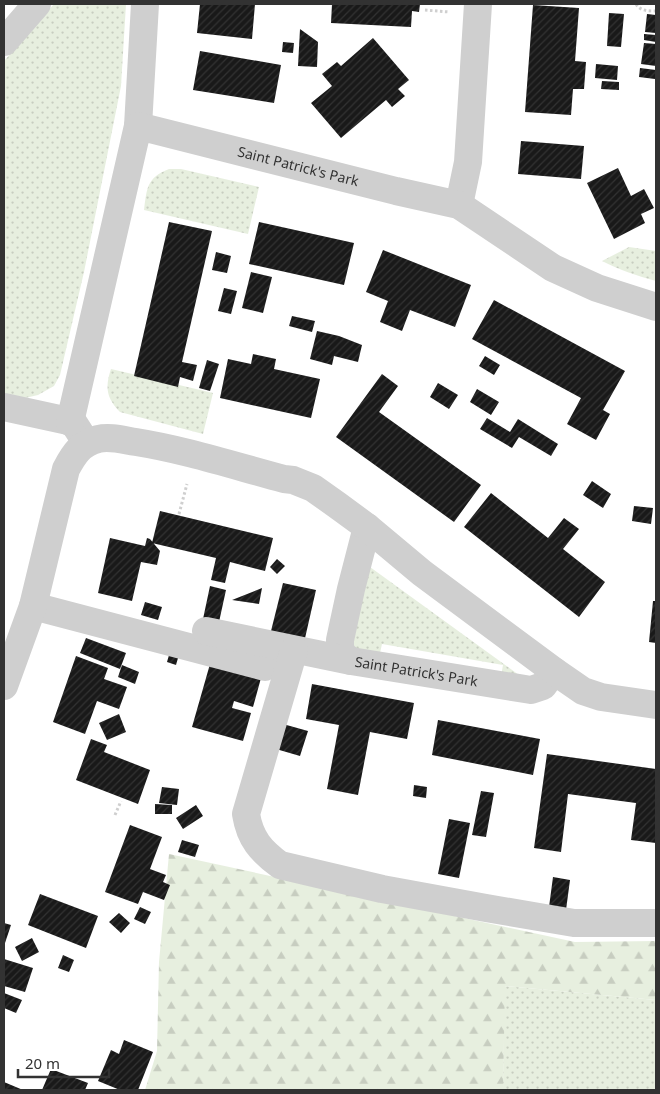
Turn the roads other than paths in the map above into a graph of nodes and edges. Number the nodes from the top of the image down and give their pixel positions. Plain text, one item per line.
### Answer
1 (37, 4) edge
2 (145, 4) edge
3 (478, 4) edge
4 (4, 42) edge
5 (138, 126) junction
6 (458, 205) junction
7 (656, 307) edge
8 (4, 407) edge
9 (70, 422) junction
10 (86, 444) junction
11 (367, 527) junction
12 (33, 606) junction
13 (206, 631) dead end
14 (294, 650) junction
15 (351, 661) junction
16 (265, 667) dead end
17 (554, 671) junction
18 (4, 686) edge
19 (656, 705) edge
20 (656, 923) edge

1 - 4 street
2 - 5 street
3 - 6 street
5 - 6 street, Saint Patrick's Park
5 - 9 street
6 - 7 street, Saint Patrick's Park
8 - 9 street
9 - 10 street
10 - 11 street
10 - 12 street
11 - 15 street, Saint Patrick's Park
11 - 17 street
12 - 16 street
12 - 18 street
13 - 14 street
14 - 15 street
14 - 20 street
15 - 17 street, Saint Patrick's Park
17 - 19 street

